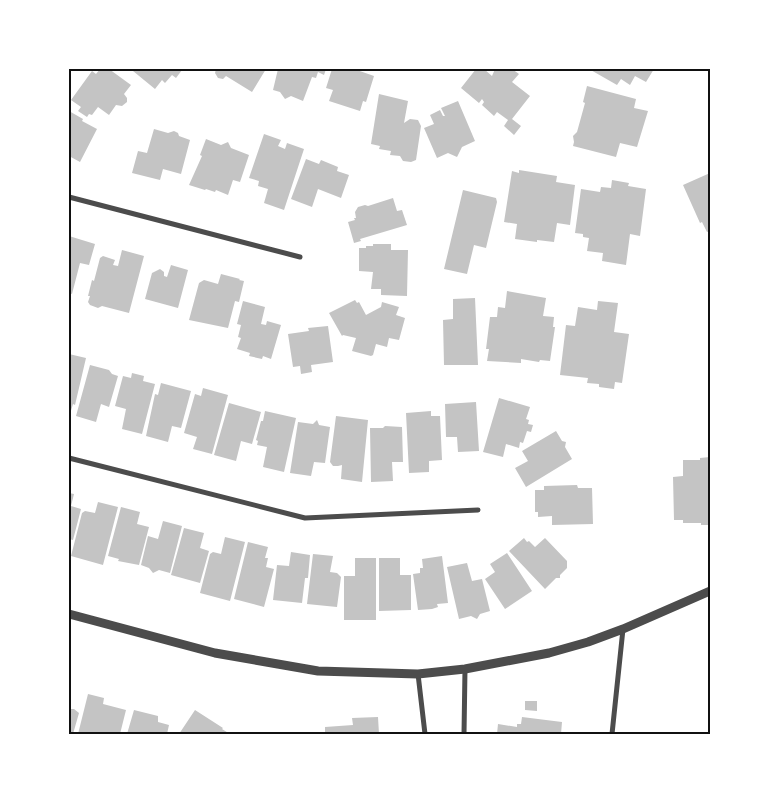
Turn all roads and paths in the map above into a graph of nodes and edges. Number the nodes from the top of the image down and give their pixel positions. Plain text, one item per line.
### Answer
1 (69, 197) edge
2 (300, 257) dead end
3 (69, 458) edge
4 (478, 510) dead end
5 (710, 591) edge
6 (69, 614) edge
7 (623, 629) junction
8 (465, 669) junction
9 (418, 674) junction
10 (425, 734) edge
11 (464, 734) edge
12 (612, 734) edge

1 - 2 street
3 - 4 street
5 - 7 street
6 - 9 street
7 - 8 street
7 - 12 street
8 - 9 street
8 - 11 street
9 - 10 street

